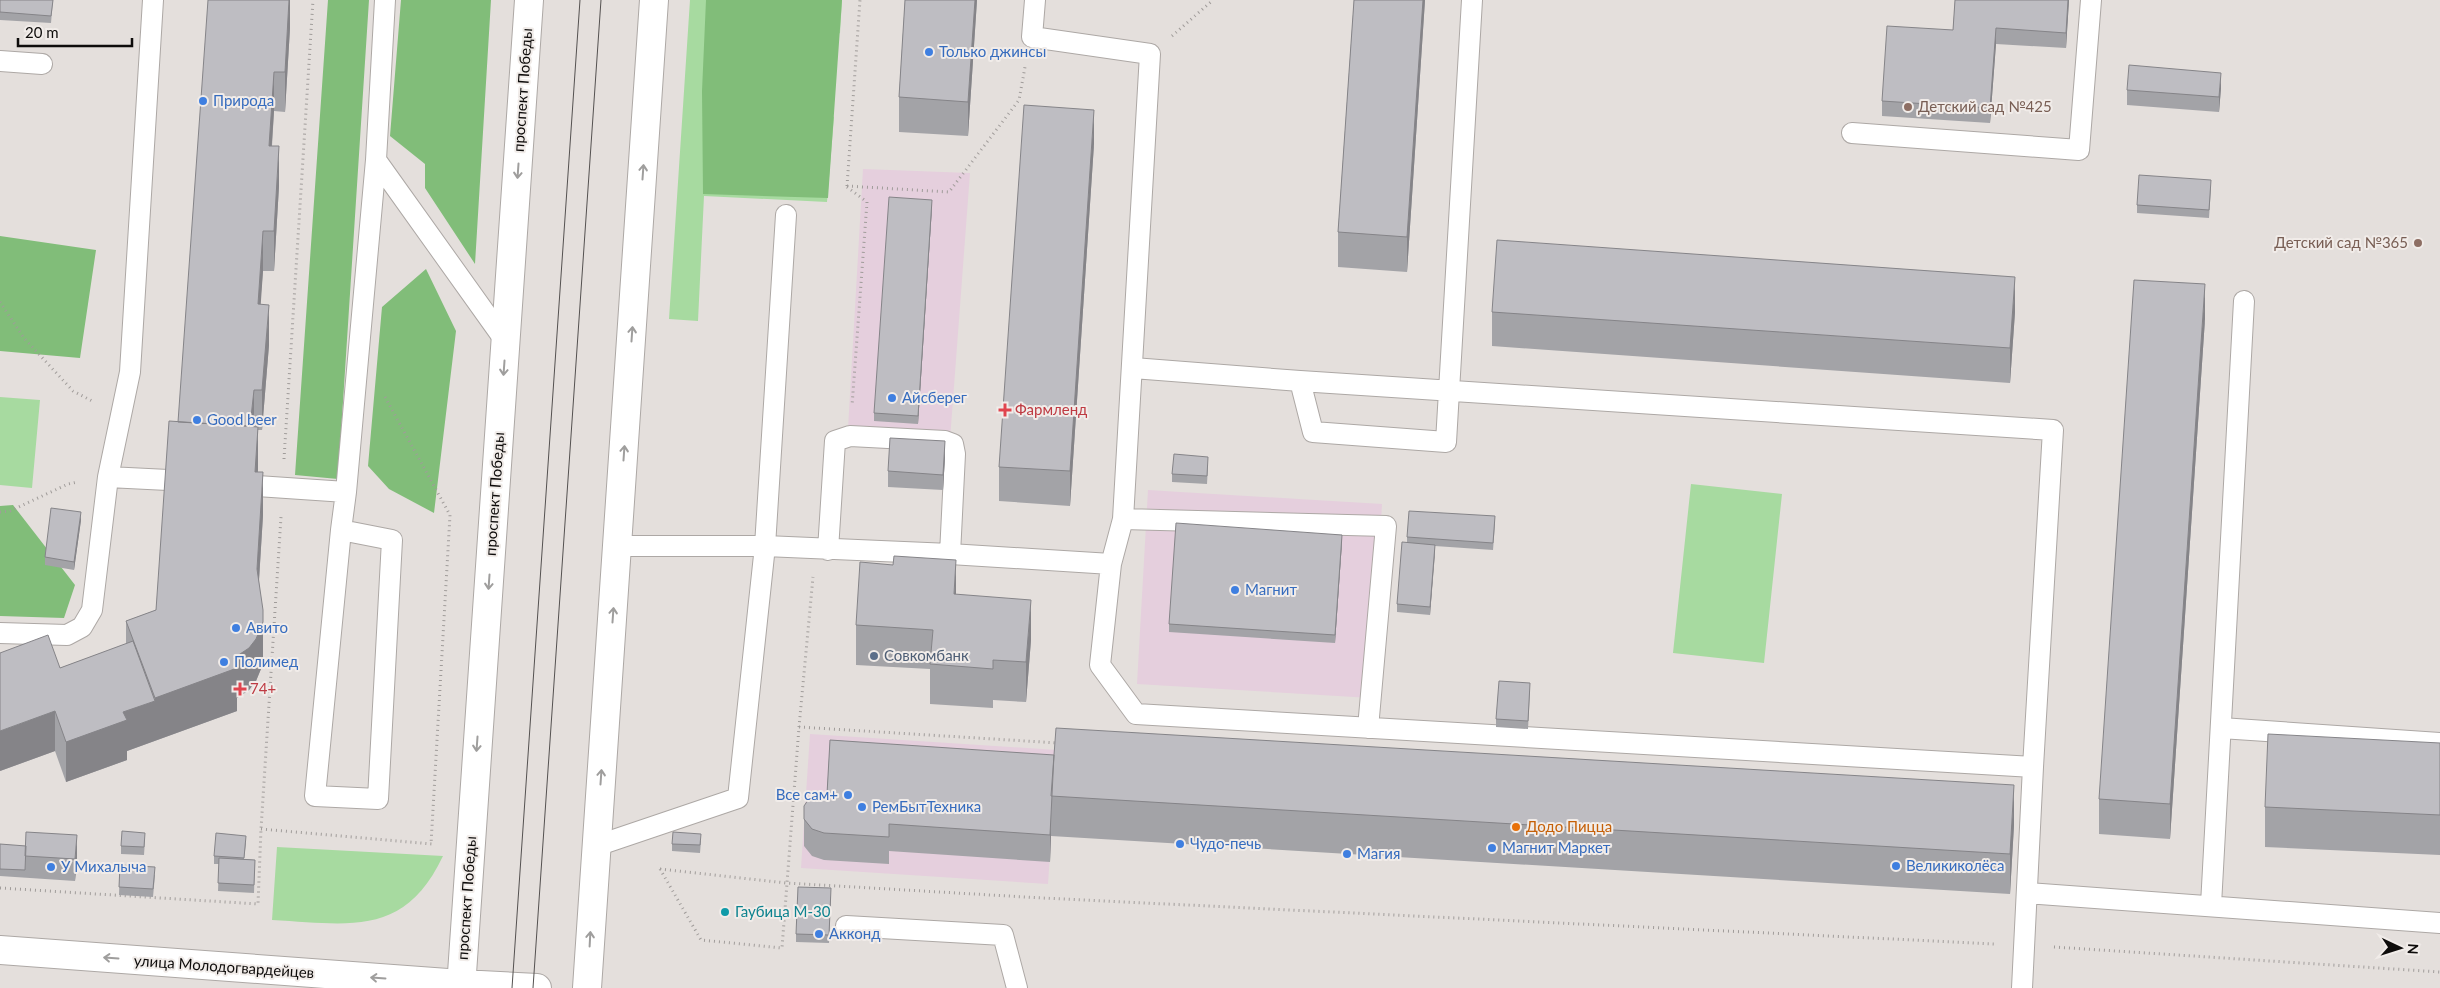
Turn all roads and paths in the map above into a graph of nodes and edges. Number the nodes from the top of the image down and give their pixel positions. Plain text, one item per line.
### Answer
1 (154, 0) edge
2 (313, 0) edge
3 (385, 0) edge
4 (529, 0) edge
5 (654, 0) edge
6 (860, 0) edge
7 (1034, 0) edge
8 (1213, 0) edge
9 (1472, 0) edge
10 (2091, 0) edge
11 (1032, 37) junction
12 (1150, 54) junction
13 (0, 62) edge
14 (42, 64) dead end
15 (1852, 133) dead end
16 (376, 160) junction
17 (847, 186) junction
18 (786, 215) dead end
19 (2244, 301) dead end
20 (0, 302) edge
21 (506, 342) junction
22 (1132, 368) junction
23 (1300, 381) junction
24 (380, 388) dead end
25 (1449, 390) junction
26 (121, 417) junction
27 (850, 436) junction
28 (108, 477) junction
29 (168, 480) edge
30 (256, 486) edge
31 (282, 488) junction
32 (346, 492) junction
33 (0, 512) edge
34 (1123, 519) junction
35 (341, 530) junction
36 (618, 546) junction
37 (765, 546) junction
38 (822, 549) junction
39 (950, 554) junction
40 (1110, 564) junction
41 (0, 633) edge
42 (799, 727) junction
43 (1368, 728) junction
44 (2222, 728) junction
45 (2440, 742) edge
46 (1062, 744) edge
47 (2034, 767) junction
48 (261, 829) junction
49 (431, 844) junction
50 (437, 845) dead end
51 (596, 846) junction
52 (786, 883) junction
53 (0, 888) edge
54 (2027, 893) junction
55 (2211, 905) junction
56 (2440, 922) edge
57 (846, 926) dead end
58 (2025, 946) junction
59 (0, 950) edge
60 (2440, 972) edge
61 (461, 986) edge
62 (537, 988) edge
63 (588, 988) edge
64 (1017, 988) edge
65 (2022, 988) edge

1 - 26 lane
2 - 31 path
3 - 16 lane
4 -> 21 main road, проспект Победы
36 -> 5 main road
6 - 17 path
7 - 11 lane
8 - 12 path
9 - 25 lane
10 - 15 lane
11 - 12 lane
11 - 17 path
12 - 22 lane
13 - 14 lane
16 - 21 lane
16 - 32 lane
17 - 27 path
18 - 37 lane
19 - 44 lane
20 - 26 path
21 -> 61 main road, проспект Победы
22 - 23 lane
22 - 34 lane
23 - 25 lane
23 - 25 lane
24 - 49 path
25 - 47 lane
26 - 28 lane
27 - 38 lane
27 - 39 lane
28 - 29 lane
28 - 33 path
28 - 41 lane
30 - 31 lane
31 - 32 lane
31 - 48 path
32 - 35 lane
34 - 40 lane
34 - 43 lane
35 - 35 lane
36 - 37 lane
51 -> 36 main road
37 - 38 lane
37 - 51 lane
38 - 39 lane
38 - 42 path
39 - 40 lane
40 - 43 lane
42 - 46 path
42 - 52 path
43 - 47 lane
44 - 45 lane
44 - 55 lane
47 - 54 lane
48 - 49 path
48 - 53 path
49 - 50 path
63 -> 51 main road
52 - 52 path
52 - 58 path
54 - 55 lane
54 - 58 lane
55 - 56 lane
57 - 64 lane
58 - 60 path
58 - 65 lane
61 -> 59 main road, улица Молодогвардейцев
61 - 62 main road, улица Молодогвардейцев

